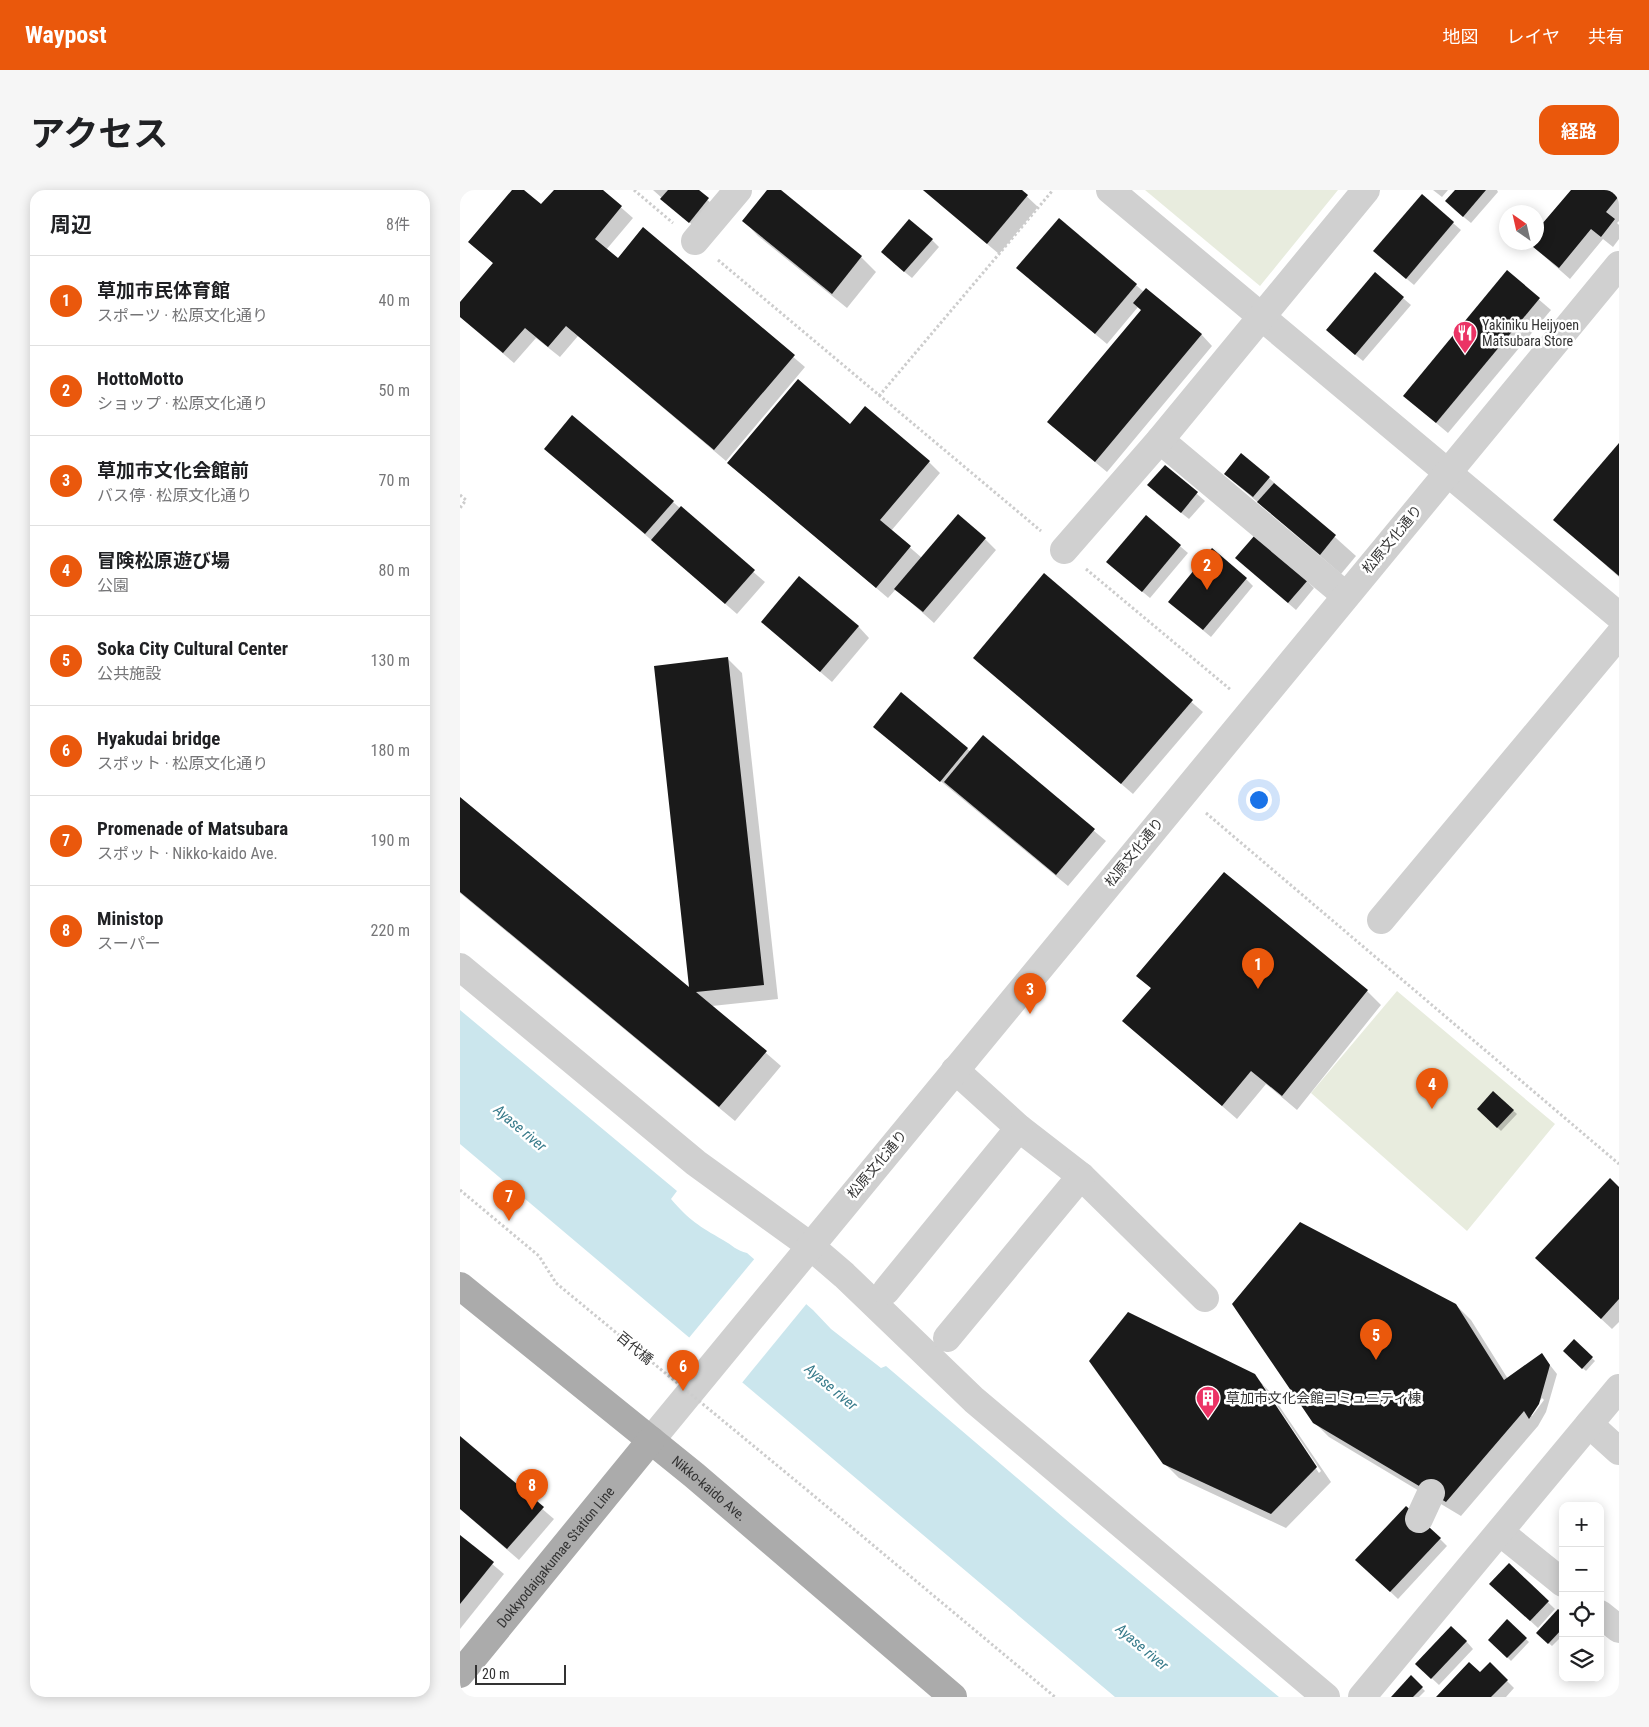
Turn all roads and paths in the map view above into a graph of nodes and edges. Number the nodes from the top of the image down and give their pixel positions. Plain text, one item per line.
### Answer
1 (634, 190) edge
2 (1052, 190) edge
3 (1110, 190) edge
4 (1366, 190) edge
5 (731, 193) edge
6 (695, 241) junction
7 (1619, 265) edge
8 (1260, 316) junction
9 (879, 396) junction
10 (1160, 440) junction
11 (1447, 473) junction
12 (460, 495) edge
13 (460, 508) edge
14 (1064, 550) junction
15 (1345, 596) junction
16 (1619, 616) edge
17 (1619, 635) edge
18 (1252, 708) junction
19 (1182, 793) junction
20 (1381, 920) dead end
21 (460, 967) edge
22 (955, 1070) junction
23 (1019, 1128) junction
24 (1619, 1164) edge
25 (1081, 1176) junction
26 (460, 1190) edge
27 (802, 1254) junction
28 (460, 1286) edge
29 (886, 1291) dead end
30 (1205, 1298) dead end
31 (948, 1338) dead end
32 (1619, 1388) edge
33 (1588, 1424) junction
34 (651, 1440) junction
35 (1619, 1451) edge
36 (1431, 1493) dead end
37 (1420, 1519) dead end
38 (1500, 1532) junction
39 (1559, 1580) edge
40 (1604, 1617) edge
41 (1619, 1629) edge
42 (460, 1674) edge
43 (954, 1697) edge
44 (1055, 1697) edge
45 (1326, 1697) edge
46 (1362, 1697) edge

1 - 6 path
2 - 9 path
3 - 8 street
4 - 8 street
5 - 6 street
6 - 9 path
7 - 11 street, 松原文化通り
8 - 10 street
8 - 11 street
9 - 14 path
10 - 14 street
10 - 15 street
11 - 15 street, 松原文化通り
11 - 16 street
12 - 13 path
14 - 18 path
15 - 18 street, 松原文化通り
17 - 20 street
18 - 19 street, 松原文化通り
19 - 22 street, 松原文化通り
19 - 24 path
21 - 27 street
22 - 23 street
22 - 27 street, 松原文化通り
23 - 25 street
23 - 29 street
25 - 30 street
25 - 31 street
26 - 44 path, 百代橋, bridge
27 - 34 street, 松原文化通り
27 - 45 street
28 - 34 main road, Nikko-kaido Ave.
32 - 33 street
33 - 35 street
33 - 38 street
34 - 42 main road, Dokkyodaigakumae Station Line
34 - 43 main road, Nikko-kaido Ave.
36 - 37 street
38 - 39 street
38 - 46 street
40 - 41 street

